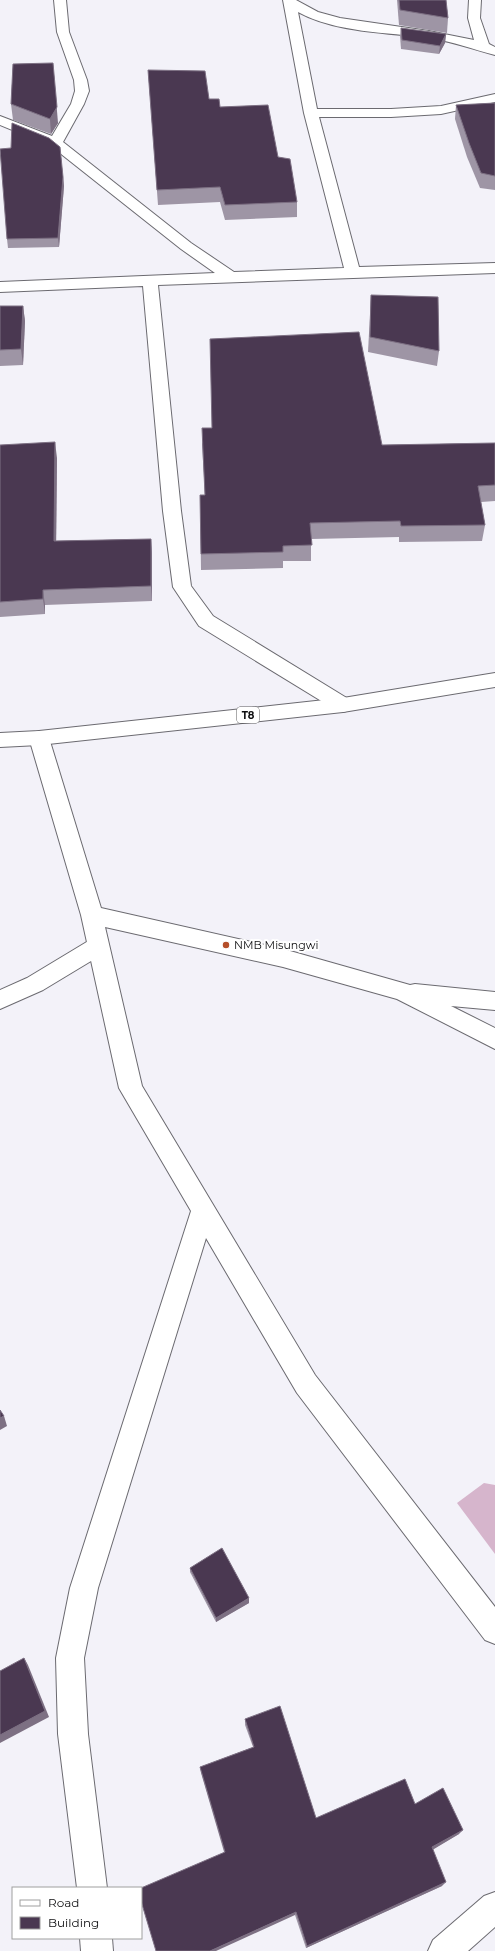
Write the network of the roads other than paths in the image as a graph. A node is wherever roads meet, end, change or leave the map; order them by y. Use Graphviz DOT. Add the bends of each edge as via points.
graph roads {
  1 [pos="60,0"];
  2 [pos="475,0"];
  3 [pos="289,1"];
  4 [pos="489,48"];
  5 [pos="495,98"];
  6 [pos="311,113"];
  7 [pos="0,120"];
  8 [pos="56,142"];
  9 [pos="495,268"];
  10 [pos="353,272"];
  11 [pos="230,277"];
  12 [pos="150,280"];
  13 [pos="0,287"];
  14 [pos="495,680"];
  15 [pos="343,705"];
  16 [pos="39,738"];
  17 [pos="0,740"];
  18 [pos="92,915"];
  19 [pos="98,946"];
  20 [pos="403,992"];
  21 [pos="0,1000"];
  22 [pos="495,1001"];
  23 [pos="495,1039"];
  24 [pos="203,1210"];
  25 [pos="495,1630"];
  26 [pos="92,1887"];
  27 [pos="495,1907"];
  28 [pos="96,1939"];
  29 [pos="97,1951"];
  30 [pos="444,1951"];
  1 -- 8 [label="main road" via="63,35 82,82 82,91"];
  2 -- 4 [label="main road" via="474,18"];
  3 -- 4 [label="main road" via="315,16 340,23 412,33"];
  3 -- 6 [label="main road"];
  5 -- 6 [label="main road" via="441,110"];
  6 -- 10 [label="main road"];
  7 -- 8 [label="main road"];
  8 -- 11 [label="main road" via="186,246"];
  9 -- 10 [label="main road"];
  10 -- 11 [label="main road"];
  11 -- 12 [label="main road"];
  12 -- 13 [label="main road"];
  12 -- 15 [label="main road" via="172,511 182,587 206,621"];
  14 -- 15 [label="main road, T8"];
  15 -- 16 [label="main road, T8"];
  16 -- 17 [label="main road, T8"];
  16 -- 18 [label="main road"];
  18 -- 19 [label="main road"];
  18 -- 20 [label="main road" via="283,958"];
  19 -- 21 [label="main road" via="35,984"];
  19 -- 24 [label="main road" via="131,1088"];
  20 -- 22 [label="main road"];
  20 -- 23 [label="main road"];
  24 -- 25 [label="main road" via="306,1384"];
  24 -- 26 [label="main road" via="84,1588 70,1658 73,1734"];
  27 -- 30 [label="main road"];
  28 -- 29 [label="main road"];
}
